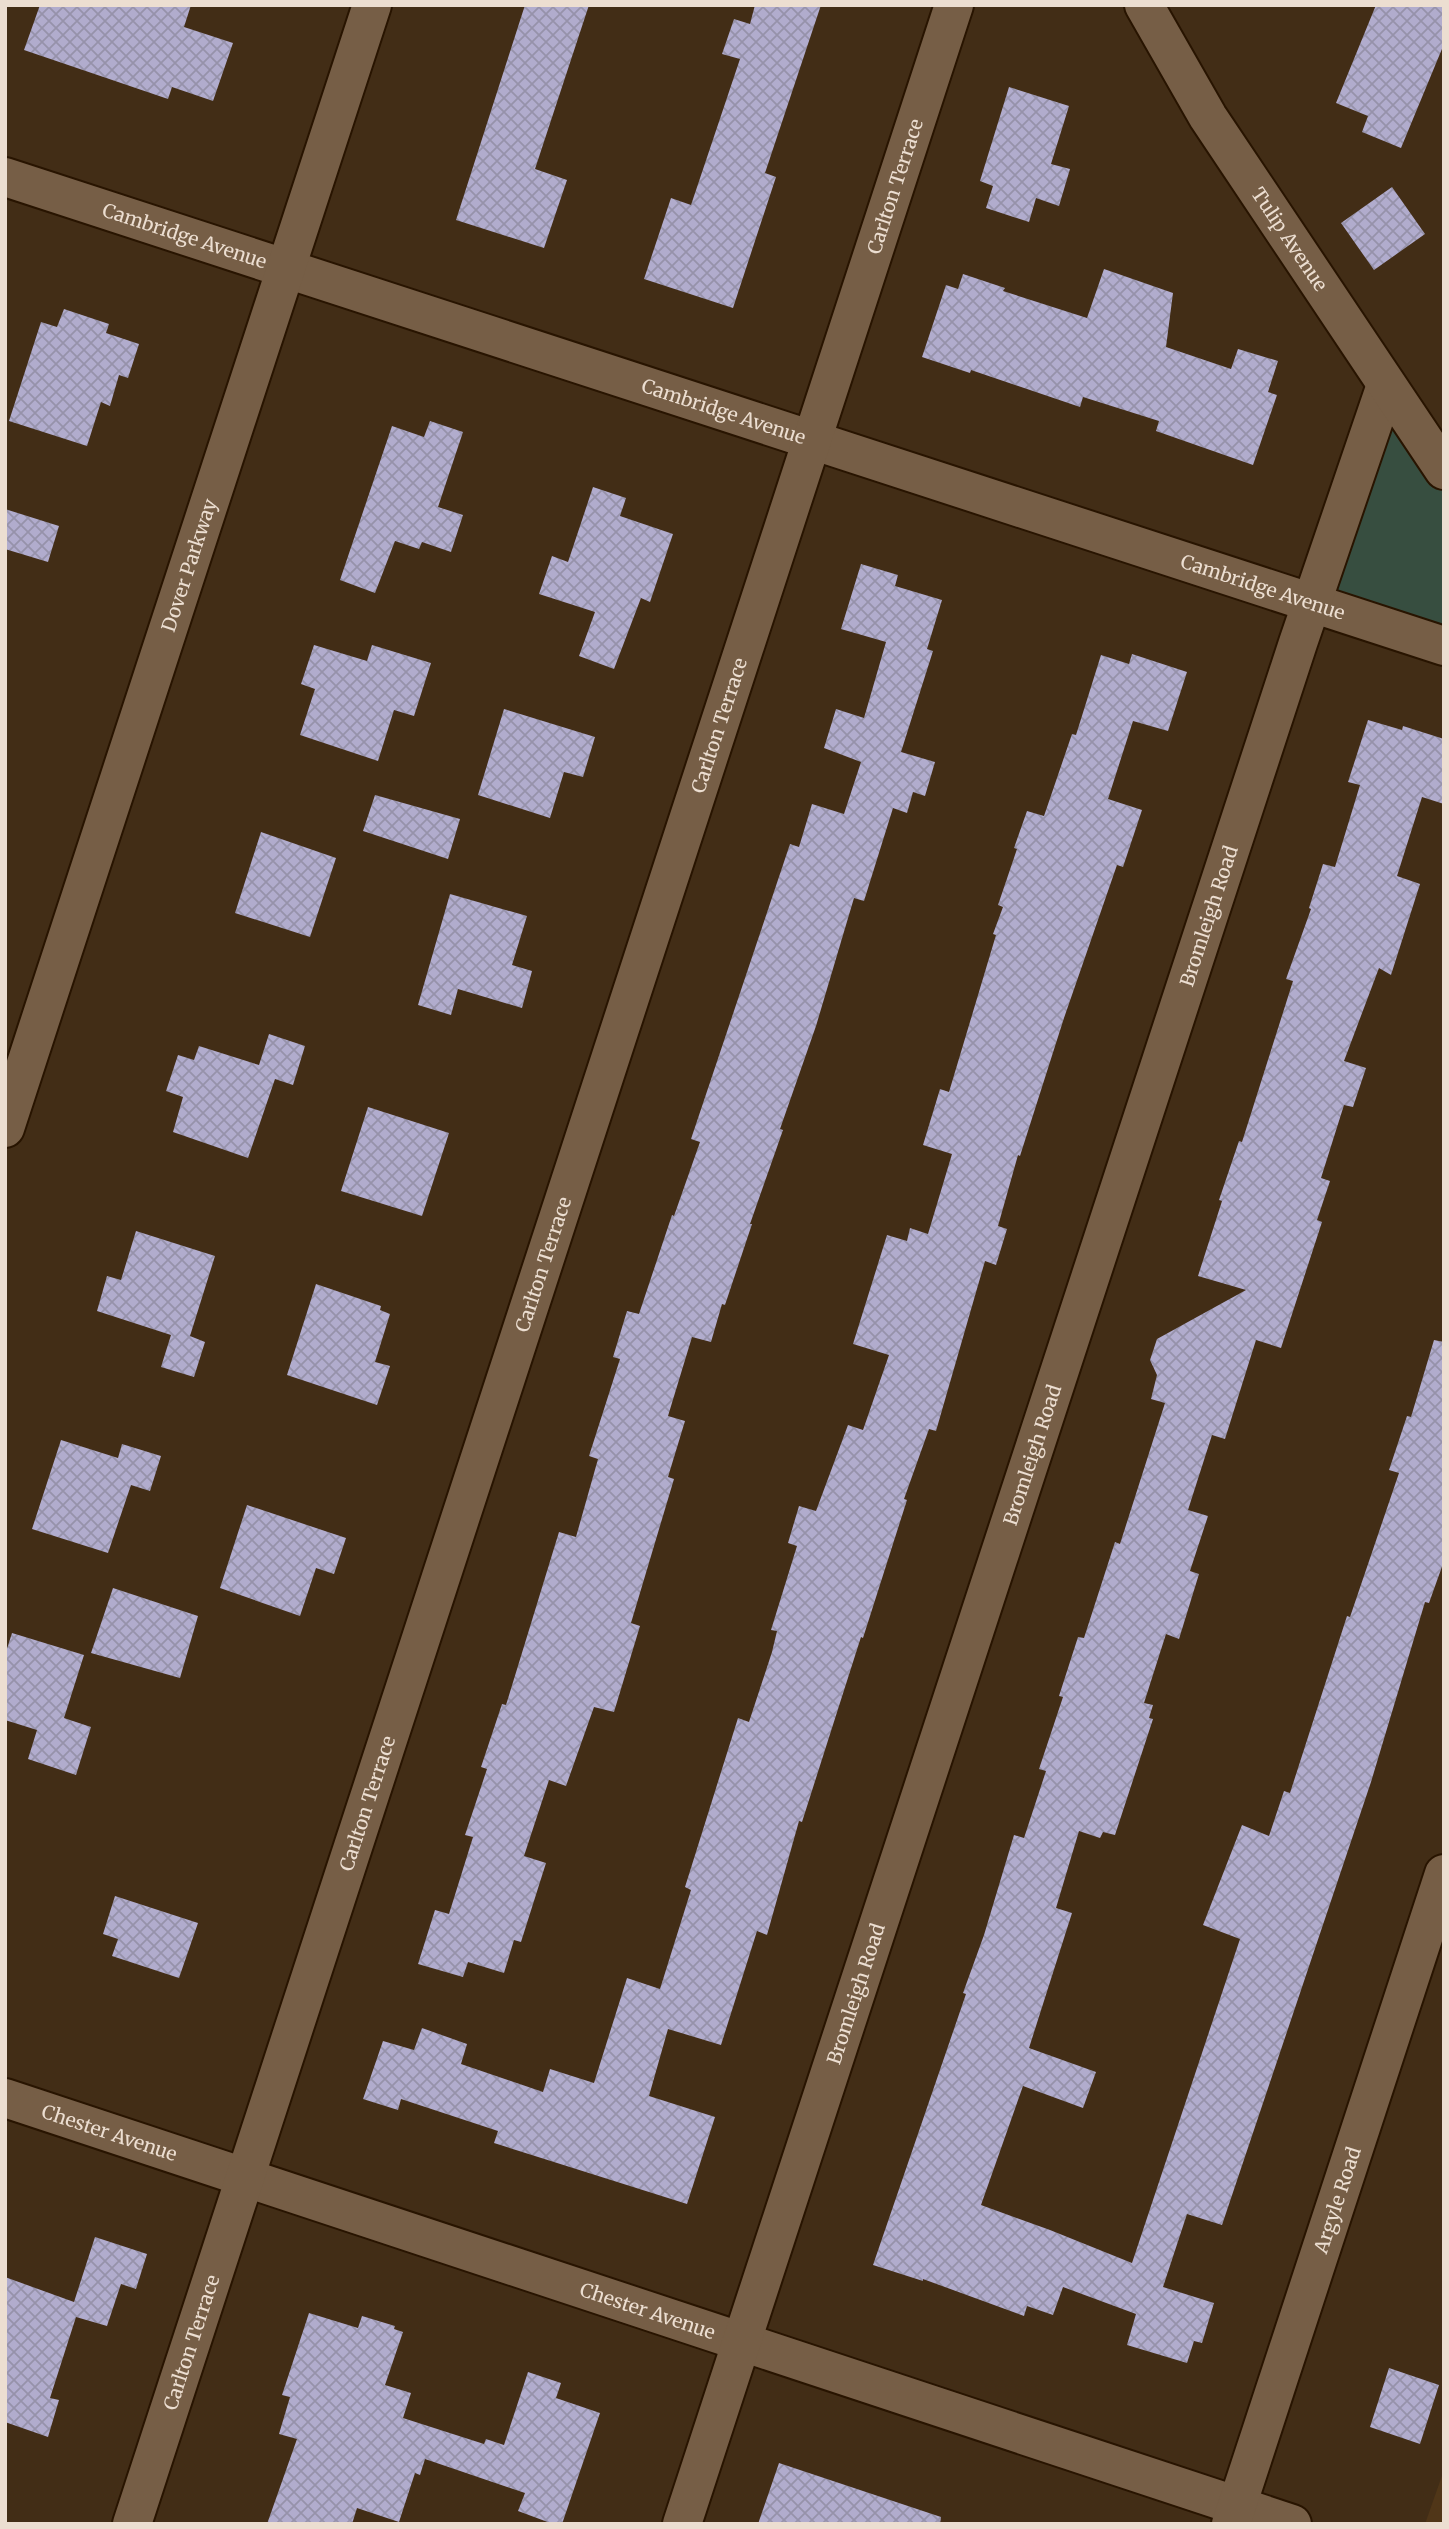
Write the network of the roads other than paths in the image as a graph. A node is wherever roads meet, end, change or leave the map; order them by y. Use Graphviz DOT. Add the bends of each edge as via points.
graph roads {
  1 [pos="372,5"];
  2 [pos="954,5"];
  3 [pos="1144,5"];
  4 [pos="5,177"];
  5 [pos="286,269"];
  6 [pos="1386,385"];
  7 [pos="812,440"];
  8 [pos="1444,470"];
  9 [pos="1311,603"];
  10 [pos="1444,646"];
  11 [pos="5,1128"];
  12 [pos="1444,1874"];
  13 [pos="5,2098"];
  14 [pos="246,2177"];
  15 [pos="741,2342"];
  16 [pos="1234,2514"];
  17 [pos="132,2524"];
  18 [pos="681,2524"];
  19 [pos="1292,2524"];
  1 -- 5 [label="street, Dover Parkway"];
  2 -- 7 [label="street, Carlton Terrace"];
  3 -- 6 [label="street, Tulip Avenue" via="1208,117"];
  4 -- 5 [label="street, Cambridge Avenue"];
  5 -- 7 [label="street, Cambridge Avenue"];
  5 -- 11 [label="street, Dover Parkway"];
  6 -- 8 [label="street, Tulip Avenue"];
  6 -- 9 [label="street, Bromleigh Road"];
  7 -- 9 [label="street, Cambridge Avenue"];
  7 -- 14 [label="street, Carlton Terrace"];
  9 -- 10 [label="street, Cambridge Avenue"];
  9 -- 15 [label="street, Bromleigh Road"];
  12 -- 16 [label="street, Argyle Road"];
  13 -- 14 [label="street, Chester Avenue"];
  14 -- 15 [label="street, Chester Avenue"];
  14 -- 17 [label="street, Carlton Terrace"];
  15 -- 16 [label="street, Chester Avenue"];
  15 -- 18 [label="street, Bromleigh Road"];
  16 -- 19 [label="street, Chester Avenue"];
}
